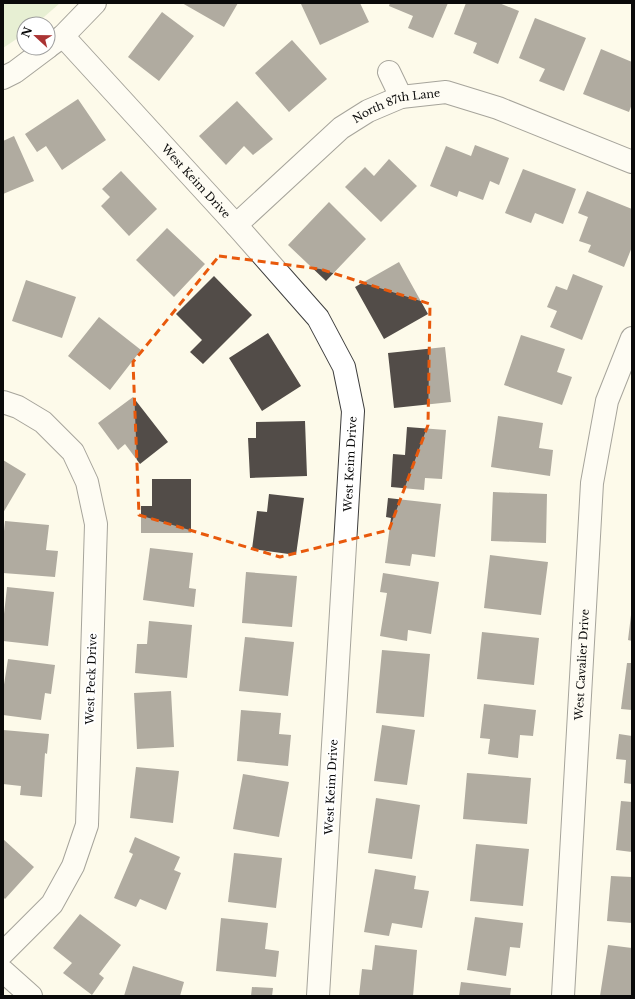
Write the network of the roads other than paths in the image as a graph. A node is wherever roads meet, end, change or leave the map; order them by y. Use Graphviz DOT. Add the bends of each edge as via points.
graph roads {
  1 [pos="95,3"];
  2 [pos="56,40"];
  3 [pos="56,48"];
  4 [pos="36,56"];
  5 [pos="389,72"];
  6 [pos="3,78"];
  7 [pos="401,97"];
  8 [pos="632,162"];
  9 [pos="236,225"];
  10 [pos="632,338"];
  11 [pos="11,405"];
  12 [pos="3,953"];
  13 [pos="3,971"];
  14 [pos="31,996"];
  15 [pos="318,996"];
  16 [pos="563,996"];
  1 -- 2 [label="street"];
  3 -- 9 [label="street, West Keim Drive"];
  4 -- 6 [label="street"];
  5 -- 7 [label="street"];
  7 -- 8 [label="street, North 87th Lane" via="446,92 498,108"];
  7 -- 9 [label="street, North 87th Lane" via="368,111 341,128"];
  9 -- 15 [label="street, West Keim Drive" via="318,318 344,367 352,411"];
  10 -- 16 [label="street, West Cavalier Drive" via="607,401 592,483"];
  11 -- 12 [label="street, West Peck Drive" via="43,422 73,452 87,482 96,524 87,825 73,866 52,904"];
  13 -- 14 [label="street"];
}
